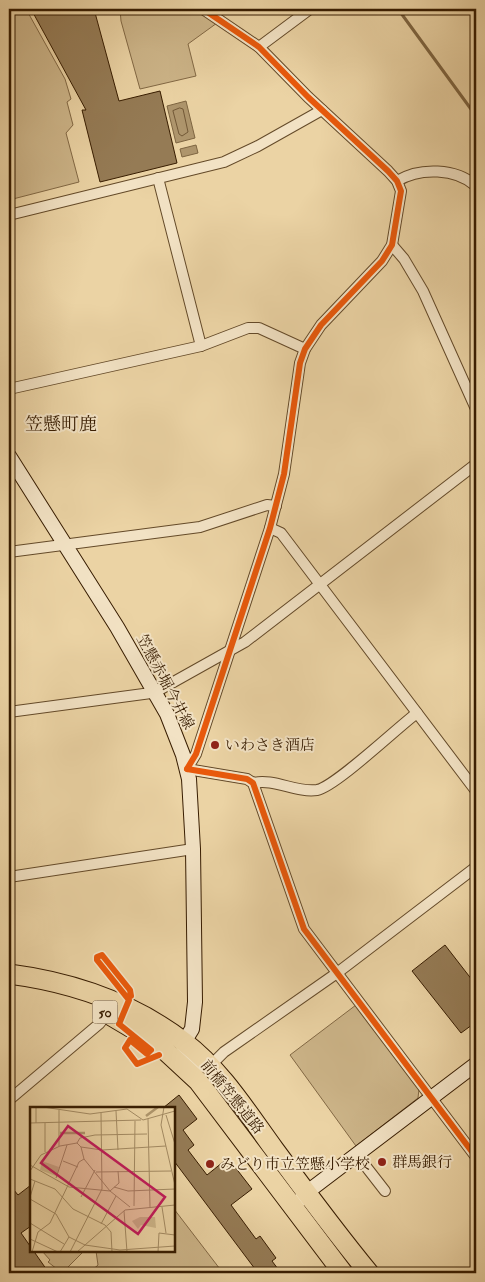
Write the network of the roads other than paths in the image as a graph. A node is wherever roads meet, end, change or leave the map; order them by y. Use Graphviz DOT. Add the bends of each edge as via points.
graph roads {
  1 [pos="203,9"];
  2 [pos="310,9"];
  3 [pos="259,47"];
  4 [pos="322,110"];
  5 [pos="158,178"];
  6 [pos="397,181"];
  7 [pos="476,186"];
  8 [pos="9,215"];
  9 [pos="392,245"];
  10 [pos="201,346"];
  11 [pos="305,349"];
  12 [pos="9,389"];
  13 [pos="476,409"];
  14 [pos="9,456"];
  15 [pos="476,464"];
  16 [pos="276,506"];
  17 [pos="270,528"];
  18 [pos="66,544"];
  19 [pos="9,552"];
  20 [pos="320,585"];
  21 [pos="231,652"];
  22 [pos="154,691"];
  23 [pos="9,712"];
  24 [pos="417,712"];
  25 [pos="187,769"];
  26 [pos="253,783"];
  27 [pos="476,791"];
  28 [pos="193,849"];
  29 [pos="476,868"];
  30 [pos="9,877"];
  31 [pos="337,973"];
  32 [pos="9,974"];
  33 [pos="9,983"];
  34 [pos="108,1012"];
  35 [pos="184,1042"];
  36 [pos="157,1043"];
  37 [pos="476,1064"];
  38 [pos="210,1066"];
  39 [pos="432,1099"];
  40 [pos="9,1100"];
  41 [pos="357,1155"];
  42 [pos="476,1157"];
  43 [pos="269,1175"];
  44 [pos="385,1191"];
  45 [pos="306,1193"];
  46 [pos="340,1269"];
  47 [pos="368,1273"];
  1 -- 3 [label="street"];
  2 -- 3 [label="street"];
  3 -- 4 [label="street"];
  4 -- 5 [label="street" via="224,162"];
  4 -- 6 [label="street"];
  5 -- 8 [label="street"];
  5 -- 10 [label="street"];
  6 -- 7 [label="street" via="417,174 445,172 464,177"];
  6 -- 9 [label="street" via="401,191"];
  9 -- 11 [label="street" via="382,261 321,325"];
  9 -- 13 [label="street" via="423,291"];
  10 -- 11 [label="street" via="256,327"];
  10 -- 12 [label="street"];
  11 -- 16 [label="street" via="297,376"];
  14 -- 18 [label="main road, 笠懸赤堀今井線"];
  15 -- 20 [label="street"];
  16 -- 17 [label="street"];
  16 -- 18 [label="street" via="267,505 200,527"];
  17 -- 20 [label="street" via="280,533"];
  17 -- 21 [label="street"];
  18 -- 19 [label="street"];
  18 -- 22 [label="main road, 笠懸赤堀今井線"];
  20 -- 21 [label="street"];
  20 -- 24 [label="street"];
  21 -- 22 [label="street"];
  21 -- 25 [label="street" via="196,754"];
  22 -- 23 [label="street"];
  22 -- 25 [label="main road, 笠懸赤堀今井線" via="173,728"];
  24 -- 26 [label="street" via="321,789"];
  24 -- 27 [label="street"];
  25 -- 26 [label="street" via="247,779"];
  25 -- 28 [label="main road, 笠懸赤堀今井線"];
  26 -- 31 [label="street" via="304,929"];
  28 -- 30 [label="street"];
  28 -- 35 [label="main road, 笠懸赤堀今井線" via="195,1002 192,1028"];
  29 -- 31 [label="street"];
  31 -- 38 [label="street" via="224,1052"];
  31 -- 39 [label="street"];
  32 -- 35 [label="highway, 50" via="56,981 99,996 140,1015"];
  33 -- 34 [label="highway, 50" via="59,994"];
  34 -- 36 [label="highway, 50"];
  34 -- 40 [label="street"];
  35 -- 36 [label="main road" via="172,1046"];
  35 -- 38 [label="highway, 前橋笠懸道路 / 50"];
  35 -- 43 [label="main road" via="187,1062 216,1094 251,1142"];
  36 -- 43 [label="highway, 前橋笠懸道路 / 50" via="187,1070"];
  37 -- 39 [label="main road"];
  38 -- 45 [label="highway, 前橋笠懸道路 / 50"];
  39 -- 41 [label="main road"];
  39 -- 42 [label="street"];
  41 -- 44 [label="street"];
  41 -- 45 [label="main road"];
  43 -- 46 [label="highway, 前橋笠懸道路 / 50"];
  45 -- 46 [label="main road" via="301,1199 300,1209 335,1255"];
  45 -- 47 [label="highway, 前橋笠懸道路 / 50"];
}
